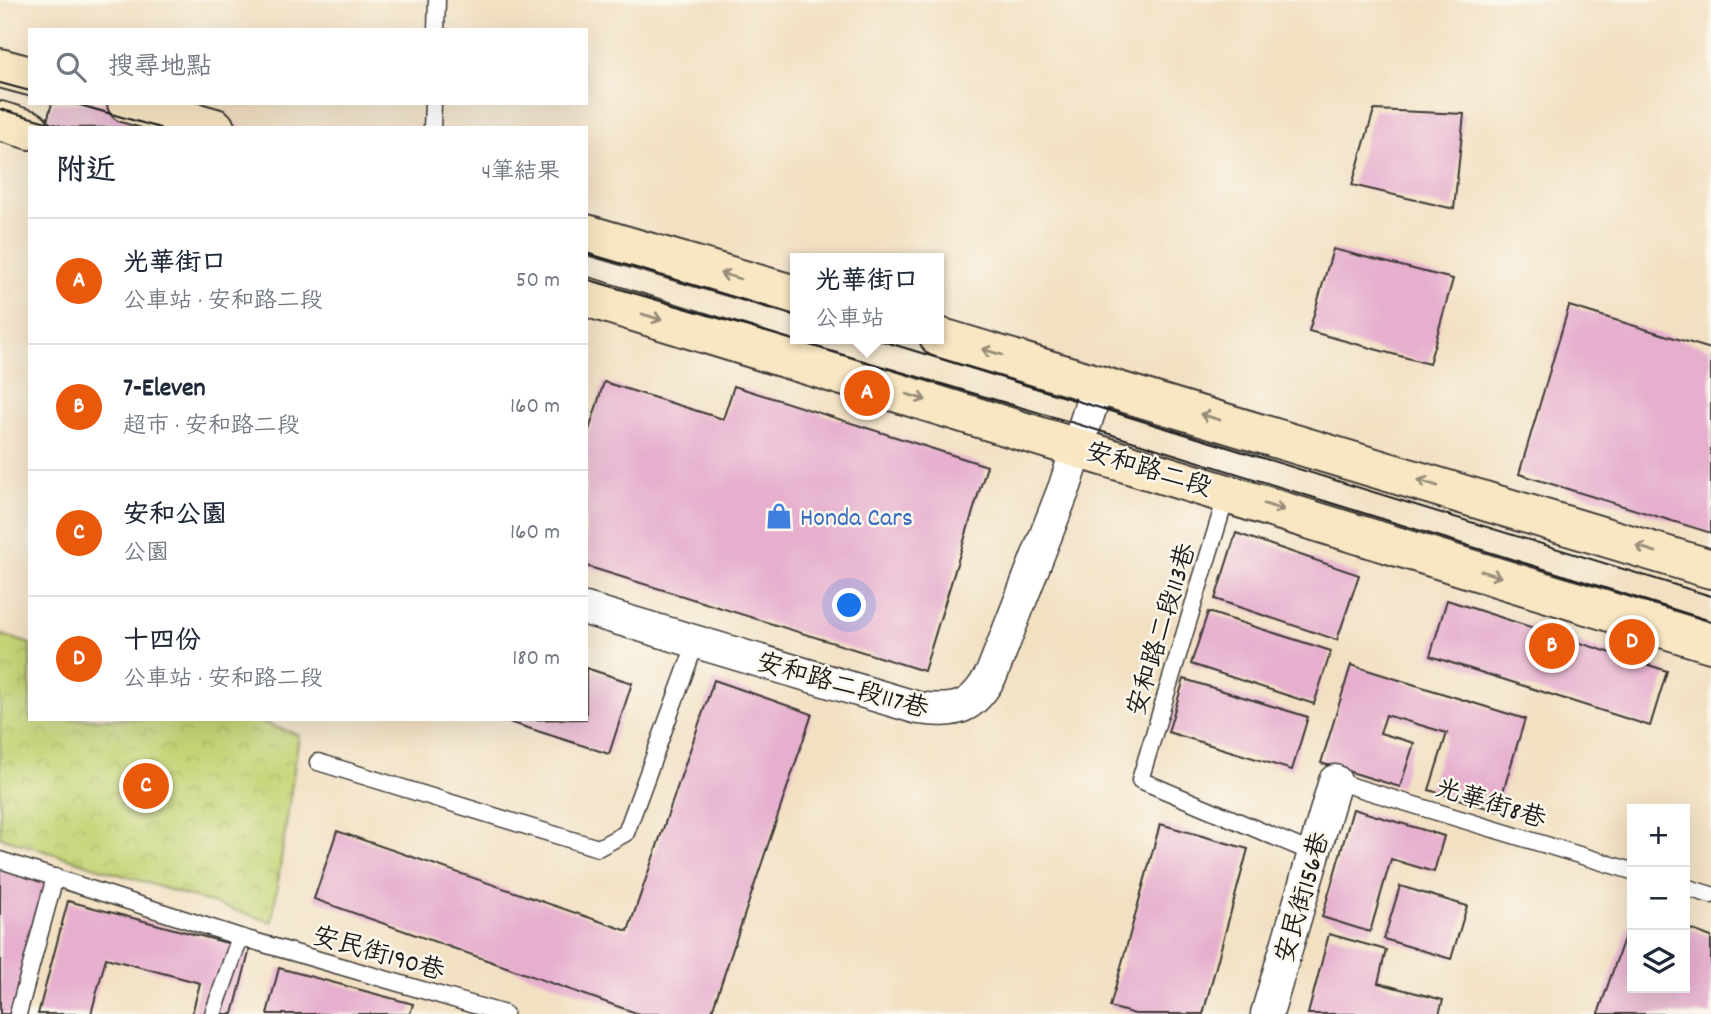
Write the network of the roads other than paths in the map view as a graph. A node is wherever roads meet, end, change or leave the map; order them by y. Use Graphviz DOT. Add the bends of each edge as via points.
graph roads {
  1 [pos="437,0"];
  2 [pos="436,28"];
  3 [pos="0,68"];
  4 [pos="28,75"];
  5 [pos="134,105"];
  6 [pos="433,105"];
  7 [pos="0,121"];
  8 [pos="208,126"];
  9 [pos="432,126"];
  10 [pos="28,129"];
  11 [pos="588,235"];
  12 [pos="790,294"];
  13 [pos="588,298"];
  14 [pos="944,338"];
  15 [pos="1097,384"];
  16 [pos="1079,447"];
  17 [pos="1227,492"];
  18 [pos="1711,569"];
  19 [pos="588,610"];
  20 [pos="696,642"];
  21 [pos="1711,643"];
  22 [pos="318,762"];
  23 [pos="1335,781"];
  24 [pos="1313,853"];
  25 [pos="0,860"];
  26 [pos="1627,869"];
  27 [pos="55,877"];
  28 [pos="1690,889"];
  29 [pos="1711,895"];
  30 [pos="240,937"];
  31 [pos="18,1014"];
  32 [pos="213,1014"];
  33 [pos="505,1014"];
  34 [pos="1267,1014"];
  1 -- 2 [label="lane"];
  3 -- 4 [label="main road"];
  5 -- 8 [label="main road"];
  6 -- 9 [label="lane"];
  7 -- 10 [label="main road"];
  12 -- 11 [label="main road, one-way"];
  13 -- 16 [label="main road, 安和路二段, one-way"];
  15 -- 14 [label="main road, one-way"];
  15 -- 16 [label="street, 安和路二段117巷"];
  18 -- 15 [label="main road, one-way"];
  16 -- 17 [label="main road, 安和路二段"];
  16 -- 20 [label="street, 安和路二段117巷" via="992,673 982,692 964,707 944,711 918,708"];
  17 -- 21 [label="main road, 安和路二段, one-way"];
  17 -- 24 [label="lane, 安和路二段113巷" via="1140,779"];
  19 -- 20 [label="street, 安和路二段117巷"];
  20 -- 22 [label="lane" via="626,833 598,848"];
  23 -- 24 [label="street, 安民街156巷"];
  23 -- 26 [label="lane, 光華街8巷"];
  24 -- 34 [label="street, 安民街156巷"];
  25 -- 27 [label="lane, 安民街190巷"];
  27 -- 30 [label="lane, 安民街190巷"];
  27 -- 31 [label="lane"];
  28 -- 29 [label="lane"];
  30 -- 32 [label="lane"];
  30 -- 33 [label="lane, 安民街190巷"];
}
